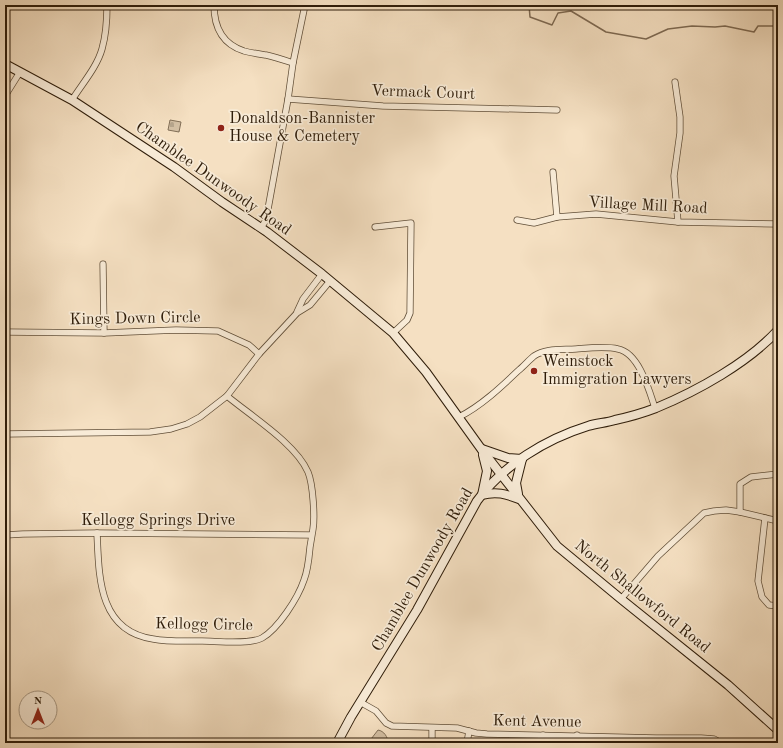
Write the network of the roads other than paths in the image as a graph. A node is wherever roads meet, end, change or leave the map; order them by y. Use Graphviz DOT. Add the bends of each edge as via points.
graph roads {
  1 [pos="107,5"];
  2 [pos="214,5"];
  3 [pos="305,5"];
  4 [pos="293,63"];
  5 [pos="5,64"];
  6 [pos="20,72"];
  7 [pos="675,82"];
  8 [pos="5,96"];
  9 [pos="288,99"];
  10 [pos="72,100"];
  11 [pos="556,110"];
  12 [pos="553,172"];
  13 [pos="557,217"];
  14 [pos="517,220"];
  15 [pos="678,222"];
  16 [pos="778,224"];
  17 [pos="375,227"];
  18 [pos="261,228"];
  19 [pos="103,264"];
  20 [pos="322,274"];
  21 [pos="330,281"];
  22 [pos="297,313"];
  23 [pos="778,330"];
  24 [pos="5,332"];
  25 [pos="104,333"];
  26 [pos="394,333"];
  27 [pos="259,354"];
  28 [pos="227,396"];
  29 [pos="655,408"];
  30 [pos="459,417"];
  31 [pos="5,434"];
  32 [pos="481,448"];
  33 [pos="522,459"];
  34 [pos="501,474"];
  35 [pos="778,474"];
  36 [pos="482,495"];
  37 [pos="520,499"];
  38 [pos="740,512"];
  39 [pos="765,518"];
  40 [pos="778,521"];
  41 [pos="97,533"];
  42 [pos="5,535"];
  43 [pos="311,535"];
  44 [pos="620,599"];
  45 [pos="778,606"];
  46 [pos="360,702"];
  47 [pos="432,728"];
  48 [pos="778,730"];
  49 [pos="469,731"];
  50 [pos="543,735"];
  51 [pos="577,735"];
  52 [pos="778,738"];
  53 [pos="648,740"];
  54 [pos="337,743"];
  55 [pos="432,743"];
  56 [pos="467,743"];
  57 [pos="543,743"];
  58 [pos="577,743"];
  59 [pos="721,743"];
  60 [pos="774,743"];
  1 -- 10 [label="street" via="106,33 102,50"];
  2 -- 4 [label="street" via="217,28 233,46"];
  3 -- 4 [label="street"];
  4 -- 9 [label="street"];
  5 -- 6 [label="street, Chamblee Dunwoody Road"];
  6 -- 8 [label="street"];
  6 -- 10 [label="street, Chamblee Dunwoody Road"];
  7 -- 15 [label="street" via="680,117 674,176"];
  9 -- 11 [label="street, Vermack Court" via="383,106"];
  9 -- 18 [label="street" via="266,220"];
  10 -- 18 [label="street, Chamblee Dunwoody Road"];
  12 -- 13 [label="street"];
  13 -- 14 [label="street, Village Mill Road" via="534,222"];
  13 -- 15 [label="street, Village Mill Road" via="596,214"];
  15 -- 16 [label="street, Village Mill Road"];
  17 -- 26 [label="street" via="411,223 410,313 408,320"];
  18 -- 20 [label="street, Chamblee Dunwoody Road"];
  19 -- 25 [label="street"];
  20 -- 21 [label="street, Chamblee Dunwoody Road"];
  20 -- 22 [label="street" via="303,299"];
  21 -- 22 [label="street" via="310,305"];
  21 -- 26 [label="street, Chamblee Dunwoody Road"];
  22 -- 27 [label="street"];
  23 -- 29 [label="street, Chamblee Dunwoody Road" via="736,365 696,389"];
  24 -- 25 [label="street, Kings Down Circle"];
  25 -- 27 [label="street, Kings Down Circle" via="218,331 249,345"];
  26 -- 30 [label="street, Chamblee Dunwoody Road"];
  27 -- 28 [label="street"];
  28 -- 31 [label="street" via="200,418 171,429 150,432"];
  28 -- 43 [label="street, Kellogg Circle" via="294,450 308,473 312,491"];
  29 -- 30 [label="street" via="638,365 627,352 609,348 557,350 540,352 533,356 520,370"];
  29 -- 33 [label="street, Chamblee Dunwoody Road" via="571,432 552,440"];
  30 -- 32 [label="street"];
  32 -- 33 [label="street" via="508,458"];
  32 -- 34 [label="street"];
  32 -- 36 [label="street" via="487,471"];
  33 -- 34 [label="street, Chamblee Dunwoody Road"];
  33 -- 37 [label="street" via="516,483"];
  34 -- 36 [label="street, Chamblee Dunwoody Road"];
  34 -- 37 [label="street, North Shallowford Road"];
  35 -- 38 [label="street" via="751,477 740,484"];
  36 -- 37 [label="street" via="499,493"];
  36 -- 46 [label="street, Chamblee Dunwoody Road" via="417,610"];
  37 -- 44 [label="street, North Shallowford Road" via="557,546"];
  38 -- 39 [label="street"];
  38 -- 44 [label="street" via="726,510 704,514 658,556"];
  39 -- 40 [label="street"];
  39 -- 45 [label="street" via="758,581 762,597 769,606"];
  41 -- 42 [label="street, Kellogg Springs Drive"];
  41 -- 43 [label="street, Kellogg Springs Drive"];
  41 -- 43 [label="street, Kellogg Circle" via="99,575 107,606 122,626 136,635 153,639 243,642 260,639 282,619 304,580"];
  44 -- 48 [label="street, North Shallowford Road" via="728,685"];
  46 -- 47 [label="street, Kent Avenue" via="376,711 392,726"];
  46 -- 54 [label="street, Chamblee Dunwoody Road"];
  47 -- 49 [label="street, Kent Avenue" via="457,728"];
  47 -- 55 [label="street"];
  49 -- 50 [label="street, Kent Avenue" via="487,734"];
  49 -- 56 [label="street"];
  50 -- 51 [label="street, Kent Avenue"];
  50 -- 57 [label="street"];
  51 -- 53 [label="street, Kent Avenue"];
  51 -- 58 [label="street"];
  52 -- 60 [label="street"];
  53 -- 59 [label="street, Kent Avenue" via="702,738 714,739"];
}
